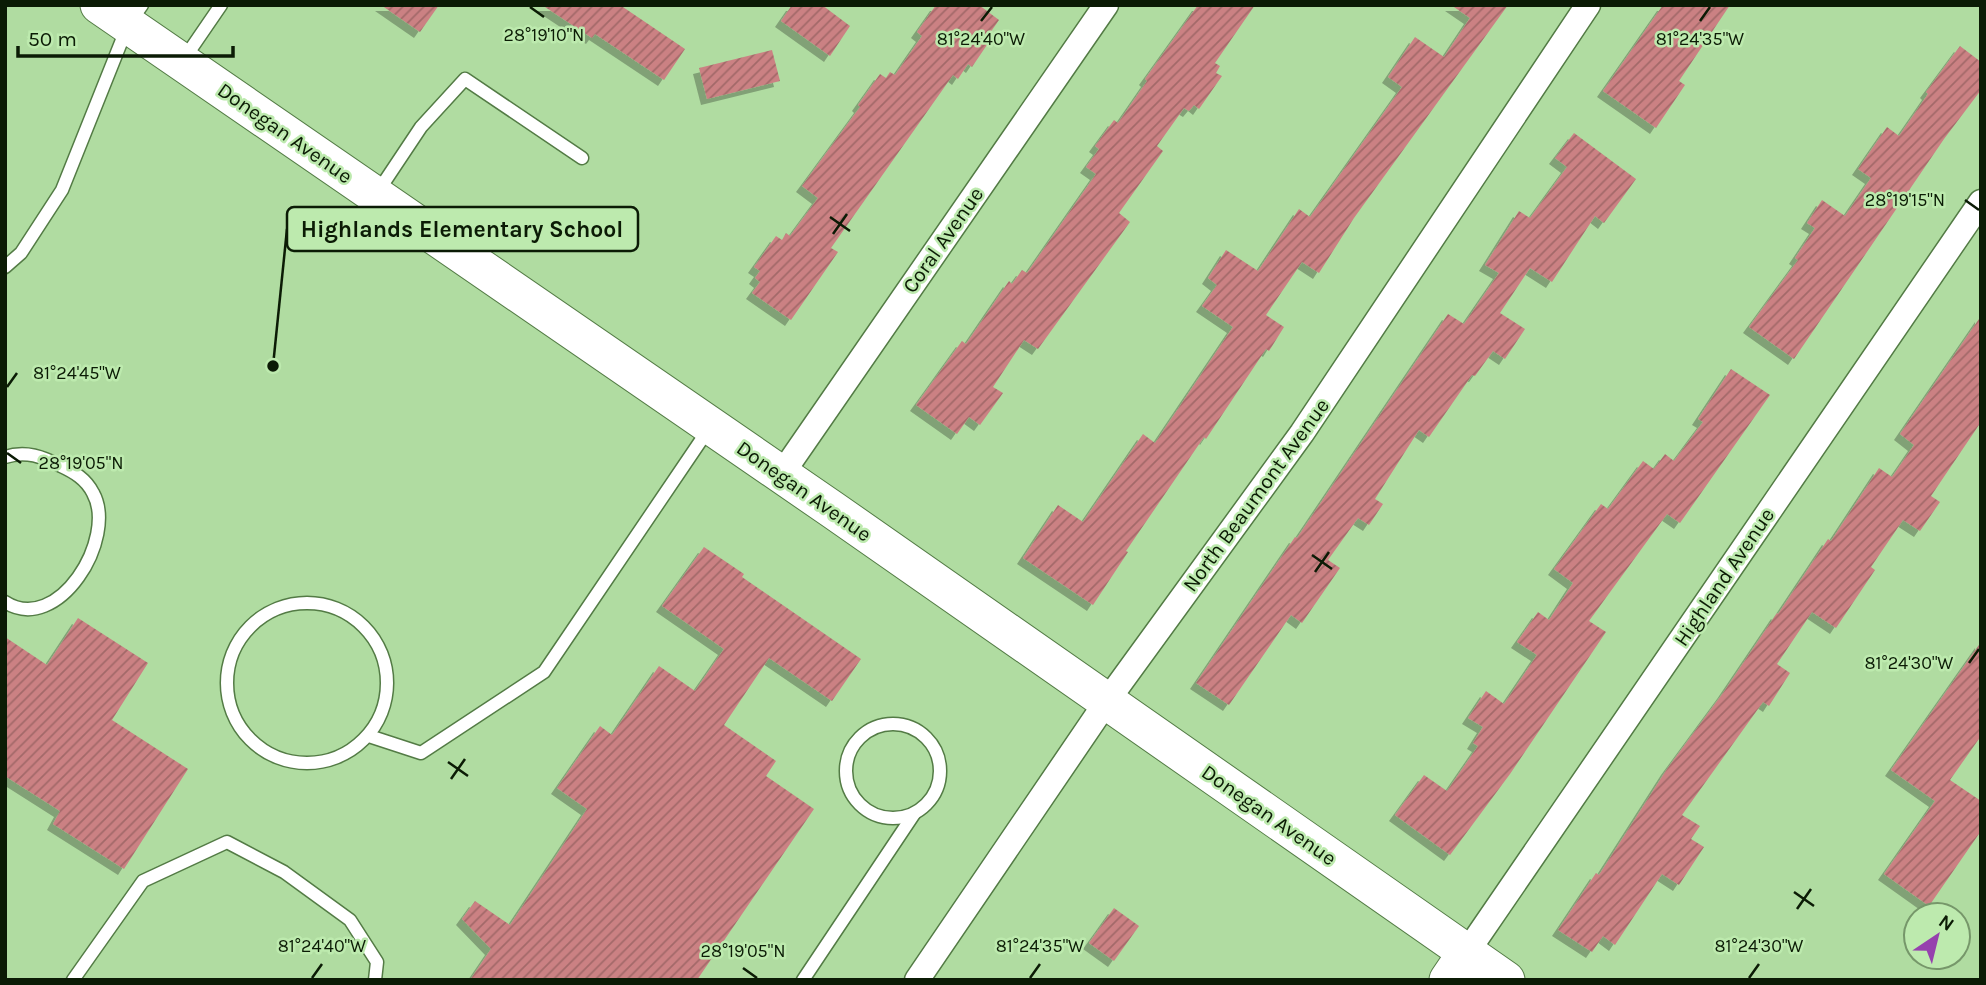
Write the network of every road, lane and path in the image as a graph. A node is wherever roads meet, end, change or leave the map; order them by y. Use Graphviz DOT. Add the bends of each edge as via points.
graph roads {
  1 [pos="221,5"];
  2 [pos="1106,5"];
  3 [pos="1588,5"];
  4 [pos="123,12"];
  5 [pos="182,62"];
  6 [pos="582,158"];
  7 [pos="375,195"];
  8 [pos="1981,202"];
  9 [pos="5,267"];
  10 [pos="710,427"];
  11 [pos="5,457"];
  12 [pos="781,475"];
  13 [pos="5,602"];
  14 [pos="1107,701"];
  15 [pos="369,736"];
  16 [pos="914,814"];
  17 [pos="1457,966"];
  18 [pos="73,980"];
  19 [pos="375,980"];
  20 [pos="803,980"];
  21 [pos="917,980"];
  22 [pos="1506,980"];
  1 -- 5 [label="lane"];
  2 -- 12 [label="street, Coral Avenue"];
  3 -- 14 [label="street, North Beaumont Avenue" via="1303,433"];
  4 -- 5 [label="street, Donegan Avenue"];
  4 -- 9 [label="lane" via="62,190 21,253"];
  5 -- 7 [label="street, Donegan Avenue"];
  6 -- 7 [label="lane" via="465,79 421,127"];
  7 -- 10 [label="street, Donegan Avenue"];
  8 -- 17 [label="street, Highland Avenue"];
  10 -- 12 [label="street, Donegan Avenue"];
  10 -- 15 [label="lane" via="544,672 421,753"];
  11 -- 13 [label="lane" via="39,454 79,475 94,494 100,526 90,558 60,598 38,609 15,608"];
  12 -- 14 [label="street, Donegan Avenue"];
  14 -- 17 [label="street, Donegan Avenue"];
  14 -- 21 [label="street, North Beaumont Avenue"];
  15 -- 15 [label="lane" via="382,715 388,690 385,665 359,622 325,606 288,606 264,615 244,634 231,658 227,685 232,712 247,736 268,753 294,762 321,762 348,753"];
  16 -- 16 [label="lane" via="935,793 940,779 936,750 915,729 901,724 871,729 849,752 848,785 868,810 883,817"];
  16 -- 20 [label="lane"];
  17 -- 22 [label="street, Donegan Avenue"];
  18 -- 19 [label="lane" via="144,881 227,842 284,872 350,920 377,962"];
}
